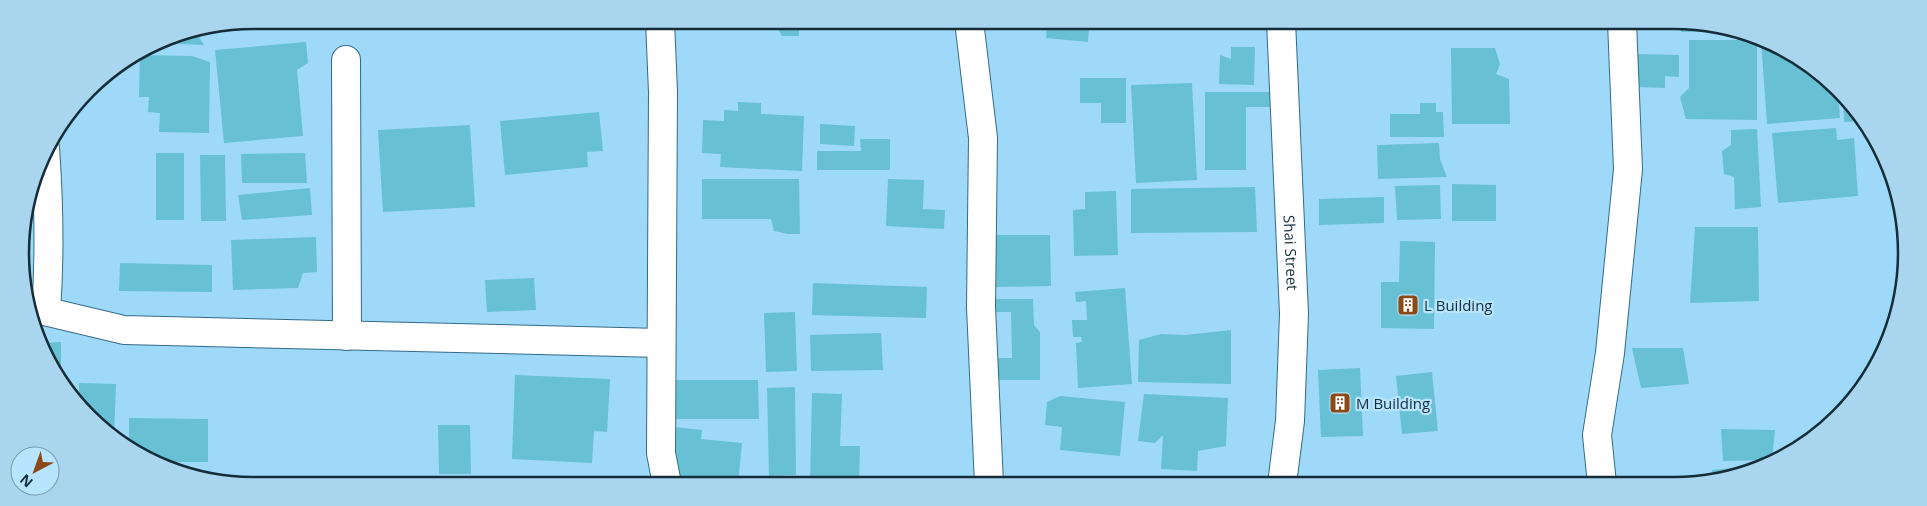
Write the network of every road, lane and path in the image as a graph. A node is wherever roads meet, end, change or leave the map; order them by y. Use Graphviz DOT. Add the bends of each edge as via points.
graph roads {
  1 [pos="660,29"];
  2 [pos="970,29"];
  3 [pos="1281,29"];
  4 [pos="1622,29"];
  5 [pos="346,60"];
  6 [pos="47,165"];
  7 [pos="37,309"];
  8 [pos="347,336"];
  9 [pos="661,343"];
  10 [pos="666,477"];
  11 [pos="989,477"];
  12 [pos="1283,477"];
  13 [pos="1601,477"];
  1 -- 9 [label="street" via="663,92"];
  2 -- 11 [label="street" via="983,138 981,307"];
  3 -- 12 [label="street, Shai Street" via="1294,314 1290,420"];
  4 -- 13 [label="street" via="1628,169 1610,353 1597,436"];
  5 -- 8 [label="street"];
  6 -- 7 [label="street" via="49,252"];
  7 -- 8 [label="street" via="124,330"];
  8 -- 9 [label="street"];
  9 -- 10 [label="street" via="661,453"];
}
